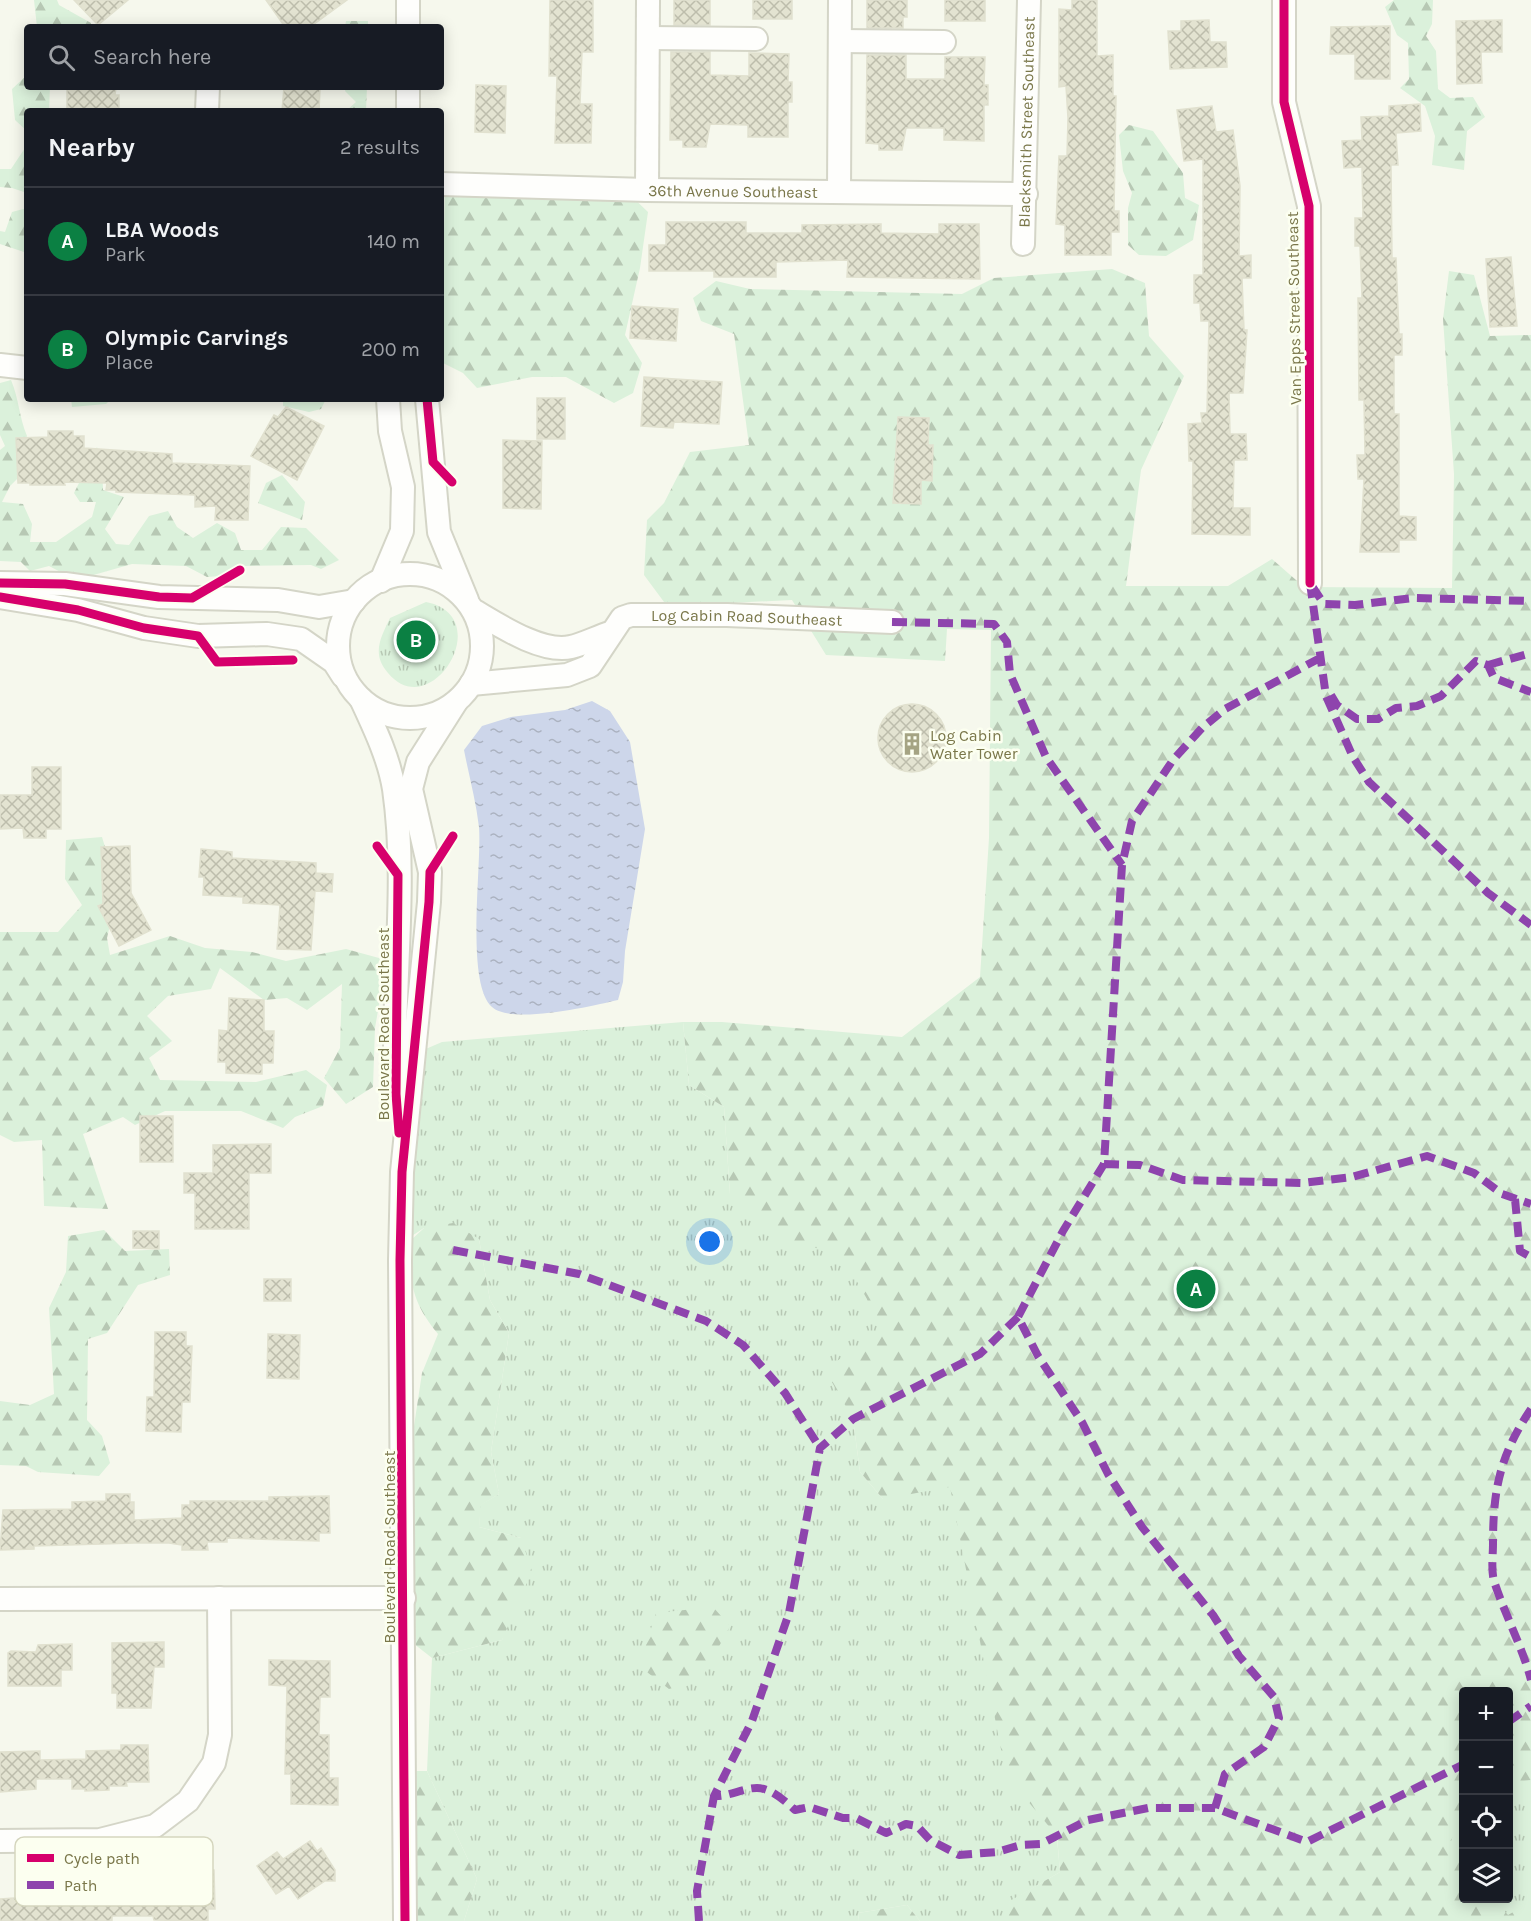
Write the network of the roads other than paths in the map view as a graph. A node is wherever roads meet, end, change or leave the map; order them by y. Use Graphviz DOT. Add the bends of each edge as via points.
graph roads {
  1 [pos="408,0"];
  2 [pos="648,0"];
  3 [pos="840,0"];
  4 [pos="1029,0"];
  5 [pos="1284,0"];
  6 [pos="408,24"];
  7 [pos="648,38"];
  8 [pos="756,39"];
  9 [pos="840,41"];
  10 [pos="944,42"];
  11 [pos="208,90"];
  12 [pos="408,90"];
  13 [pos="207,108"];
  14 [pos="408,108"];
  15 [pos="444,184"];
  16 [pos="647,190"];
  17 [pos="839,192"];
  18 [pos="1026,194"];
  19 [pos="1023,244"];
  20 [pos="0,365"];
  21 [pos="24,368"];
  22 [pos="388,402"];
  23 [pos="427,402"];
  24 [pos="381,581"];
  25 [pos="1310,583"];
  26 [pos="0,584"];
  27 [pos="0,597"];
  28 [pos="354,601"];
  29 [pos="471,607"];
  30 [pos="892,622"];
  31 [pos="610,633"];
  32 [pos="471,684"];
  33 [pos="357,694"];
  34 [pos="456,702"];
  35 [pos="402,1172"];
  36 [pos="219,1598"];
  37 [pos="404,1598"];
  38 [pos="0,1599"];
  39 [pos="112,1837"];
  40 [pos="0,1841"];
  41 [pos="15,1841"];
  42 [pos="405,1921"];
  1 -- 6 [label="street"];
  2 -- 7 [label="street"];
  3 -- 9 [label="street"];
  4 -- 18 [label="street, Blacksmith Street Southeast"];
  5 -- 25 [label="street, Van Epps Street Southeast" via="1284,102 1309,206"];
  7 -- 8 [label="street"];
  7 -- 16 [label="street"];
  9 -- 10 [label="street"];
  9 -- 17 [label="street"];
  11 -- 13 [label="street"];
  12 -- 14 [label="street"];
  15 -- 16 [label="street, 36th Avenue Southeast"];
  16 -- 17 [label="street, 36th Avenue Southeast"];
  17 -- 18 [label="street, 36th Avenue Southeast"];
  18 -- 19 [label="street, Blacksmith Street Southeast"];
  20 -- 21 [label="street"];
  22 -- 24 [label="street" via="390,431 403,487 402,531"];
  23 -- 29 [label="street" via="439,532"];
  24 -- 28 [label="street"];
  24 -- 29 [label="street" via="412,574 434,578 453,588"];
  26 -- 28 [label="street" via="65,584 159,597 278,600 319,607"];
  27 -- 33 [label="street" via="198,636 267,634 301,639 334,662"];
  28 -- 33 [label="street" via="342,621 338,645 342,668"];
  29 -- 31 [label="street, Log Cabin Road Southeast" via="543,645 568,648"];
  29 -- 32 [label="street" via="482,635 482,652"];
  30 -- 31 [label="street, Log Cabin Road Southeast" via="666,613 622,618"];
  31 -- 32 [label="street, Log Cabin Road Southeast" via="590,666 567,675"];
  32 -- 34 [label="street"];
  33 -- 34 [label="street" via="378,710 398,717 438,712"];
  33 -- 35 [label="street, Boulevard Road Southeast" via="378,737 393,788 398,875 396,1094"];
  34 -- 35 [label="street, Boulevard Road Southeast" via="418,762 411,789 430,872"];
  35 -- 37 [label="street, Boulevard Road Southeast"];
  36 -- 37 [label="street"];
  36 -- 38 [label="street"];
  36 -- 39 [label="street" via="220,1735 214,1763 188,1801 155,1826"];
  37 -- 42 [label="street, Boulevard Road Southeast"];
  40 -- 41 [label="street"];
}
